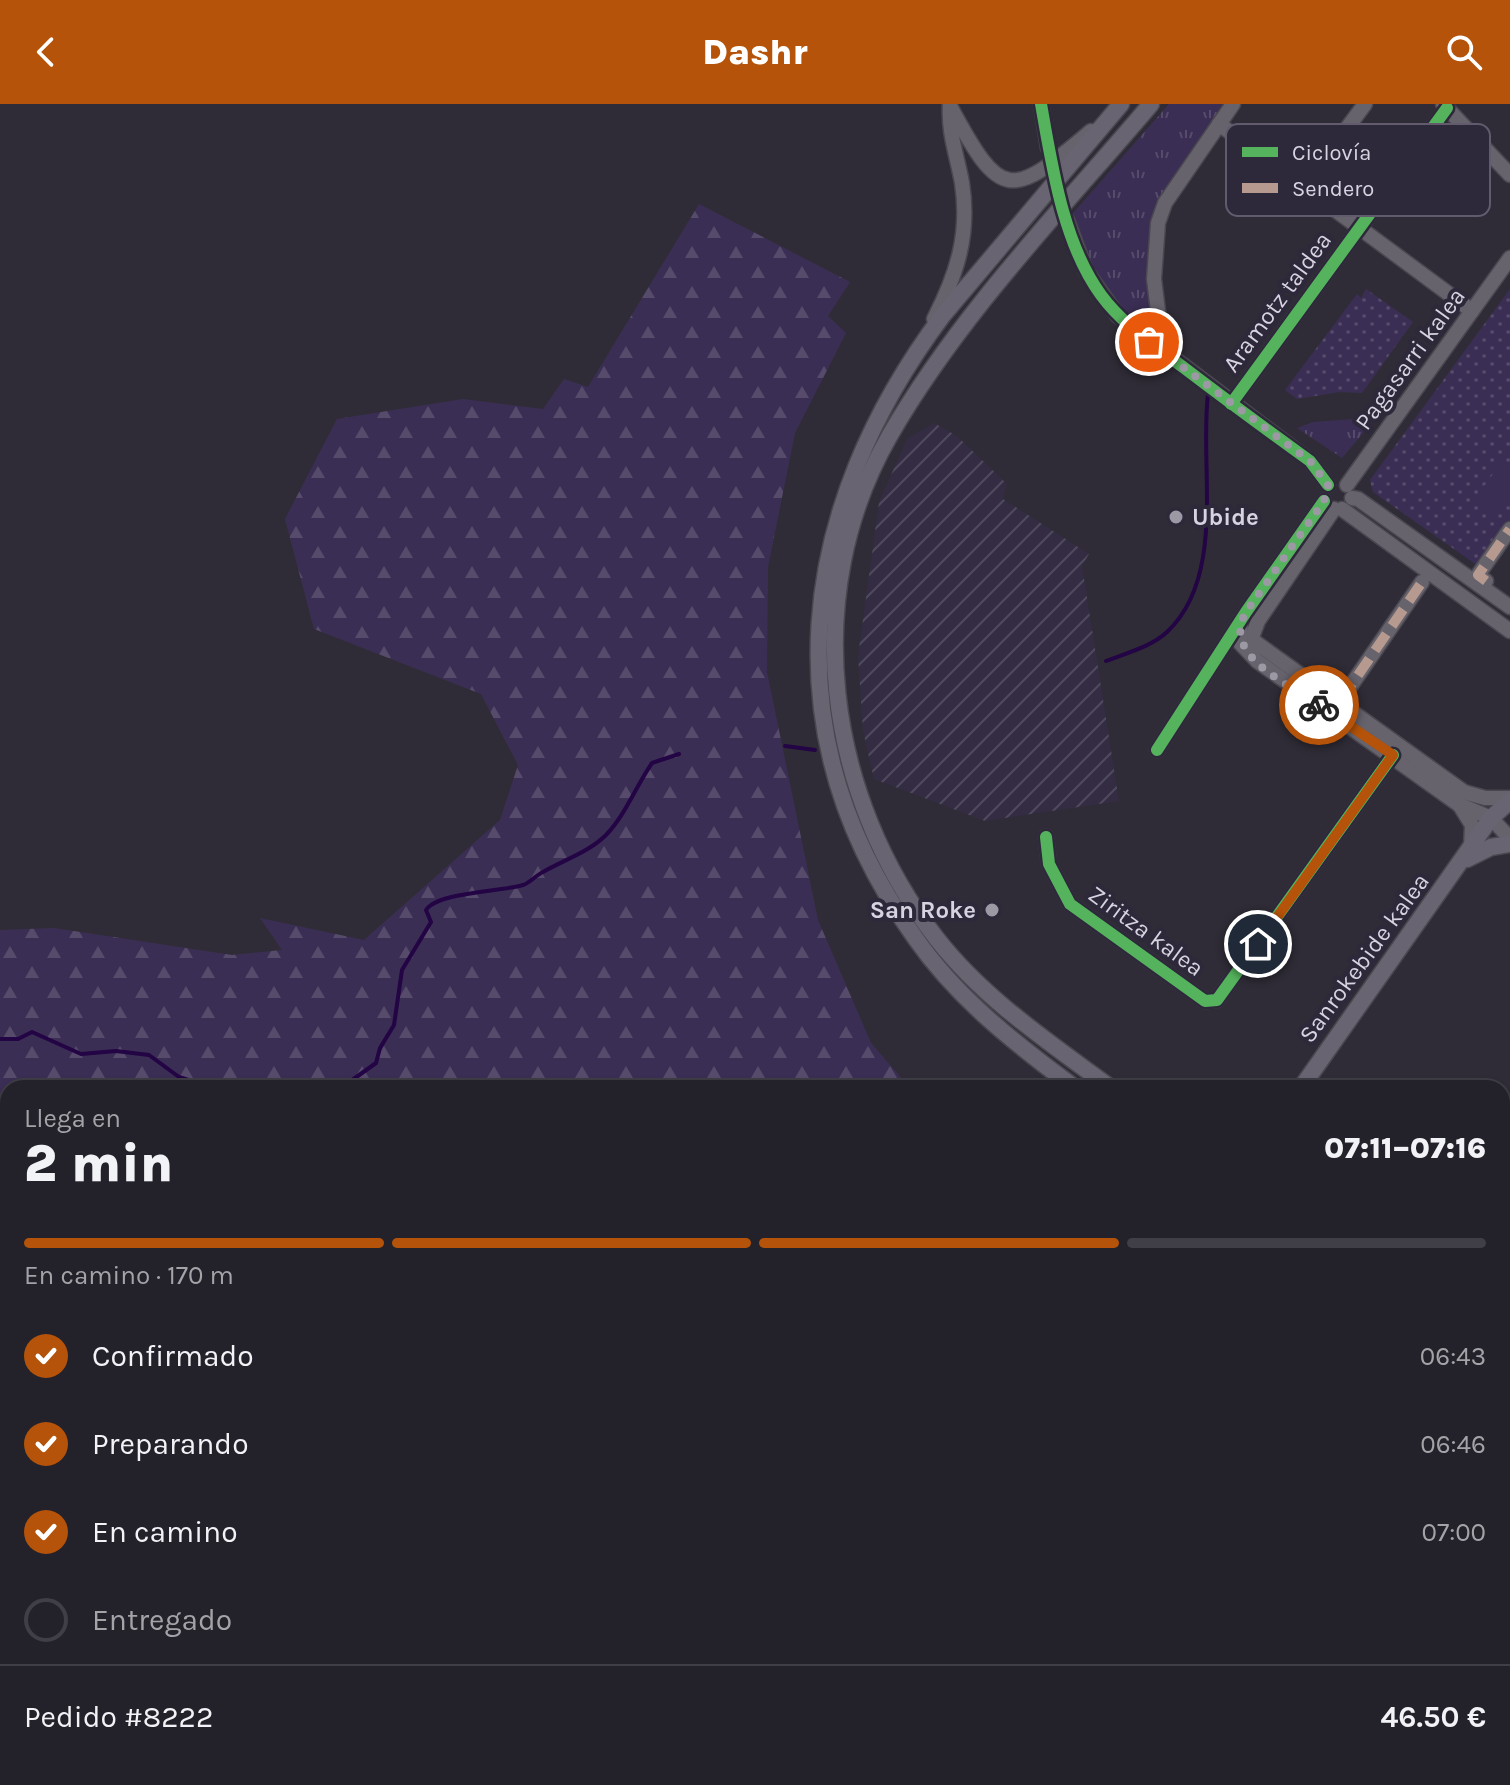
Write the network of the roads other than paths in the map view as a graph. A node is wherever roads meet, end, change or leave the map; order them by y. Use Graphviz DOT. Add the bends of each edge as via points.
graph roads {
  1 [pos="1041,104"];
  2 [pos="1151,104"];
  3 [pos="1233,104"];
  4 [pos="1365,104"];
  5 [pos="950,105"];
  6 [pos="1445,106"];
  7 [pos="1119,107"];
  8 [pos="1219,124"];
  9 [pos="1350,124"];
  10 [pos="1432,124"];
  11 [pos="1462,124"];
  12 [pos="1226,129"];
  13 [pos="1048,148"];
  14 [pos="1490,154"];
  15 [pos="1510,175"];
  16 [pos="1345,216"];
  17 [pos="1368,216"];
  18 [pos="1067,220"];
  19 [pos="1360,227"];
  20 [pos="1510,258"];
  21 [pos="1472,311"];
  22 [pos="1149,342"];
  23 [pos="922,344"];
  24 [pos="1231,404"];
  25 [pos="1340,501"];
  26 [pos="1510,529"];
  27 [pos="1486,581"];
  28 [pos="1422,582"];
  29 [pos="1510,607"];
  30 [pos="1241,620"];
  31 [pos="1510,631"];
  32 [pos="1341,700"];
  33 [pos="1157,750"];
  34 [pos="1393,755"];
  35 [pos="1458,804"];
  36 [pos="1504,806"];
  37 [pos="1046,837"];
  38 [pos="1508,838"];
  39 [pos="1471,847"];
  40 [pos="1463,863"];
  41 [pos="1064,1080"];
  42 [pos="1101,1080"];
  43 [pos="1304,1080"];
  1 -- 13 [label="street"];
  2 -- 42 [label="main road" via="1024,253 939,361 890,435 852,521 833,658 839,720 851,767 896,879 938,940 987,992"];
  3 -- 8 [label="street"];
  4 -- 9 [label="street"];
  5 -- 7 [label="street" via="980,161 991,173 1010,180 1045,170"];
  5 -- 23 [label="street" via="950,137 964,202 964,249"];
  6 -- 10 [label="street"];
  6 -- 11 [label="street"];
  7 -- 23 [label="main road"];
  8 -- 12 [label="street, Aramotz taldea"];
  8 -- 22 [label="street" via="1165,203 1158,223 1154,279 1159,319"];
  14 -- 15 [label="street"];
  16 -- 19 [label="street, Aramotz taldea"];
  17 -- 19 [label="street"];
  18 -- 22 [label="street" via="1100,294"];
  19 -- 21 [label="street"];
  19 -- 24 [label="street, Aramotz taldea"];
  20 -- 21 [label="street, Pagasarri kalea"];
  21 -- 25 [label="street, Pagasarri kalea"];
  22 -- 24 [label="street"];
  23 -- 41 [label="main road" via="873,428 837,517 823,586 818,660 823,724 860,845 917,942 962,993"];
  24 -- 25 [label="street" via="1310,461 1328,485 1335,481"];
  25 -- 29 [label="street" via="1358,499"];
  25 -- 30 [label="street"];
  25 -- 31 [label="street"];
  25 -- 36 [label="street" via="1253,630 1255,642 1446,780"];
  26 -- 27 [label="street" via="1478,575"];
  28 -- 32 [label="street"];
  30 -- 33 [label="street"];
  30 -- 34 [label="street" via="1245,651"];
  34 -- 35 [label="street"];
  34 -- 37 [label="street, Ziritza kalea" via="1217,1000 1205,1001 1070,904 1049,864"];
  35 -- 36 [label="street"];
  35 -- 39 [label="street" via="1472,825"];
  36 -- 38 [label="main road" via="1501,819"];
  36 -- 39 [label="main road, Sanrokebide kalea"];
  38 -- 40 [label="main road"];
  39 -- 40 [label="main road, Sanrokebide kalea"];
  40 -- 43 [label="main road, Sanrokebide kalea"];
}
